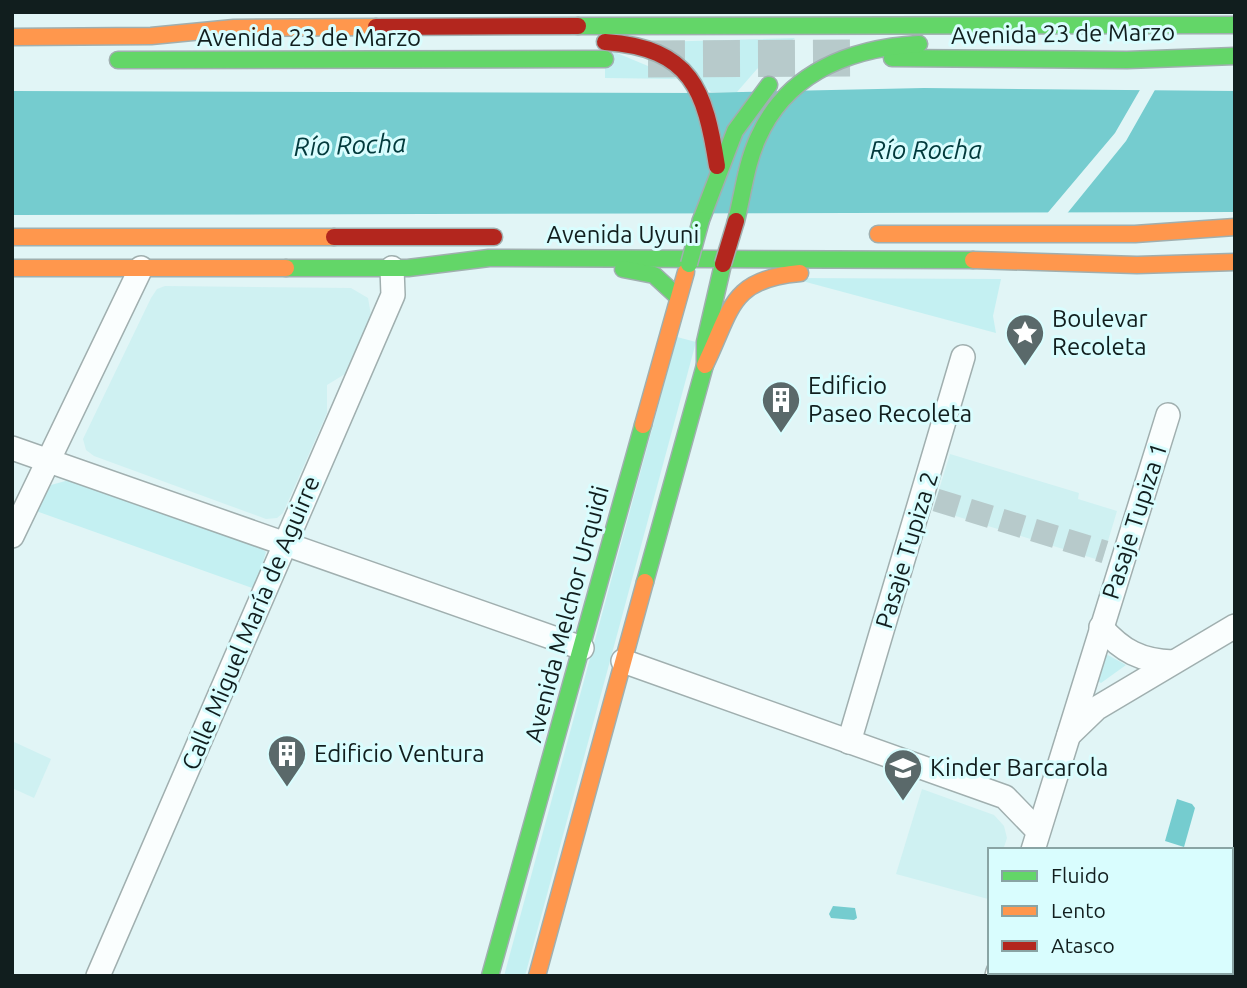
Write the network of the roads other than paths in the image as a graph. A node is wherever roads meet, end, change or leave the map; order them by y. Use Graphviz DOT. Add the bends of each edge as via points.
graph roads {
  1 [pos="852,26"];
  2 [pos="1235,26"];
  3 [pos="12,37"];
  4 [pos="820,44"];
  5 [pos="1186,56"];
  6 [pos="1235,56"];
  7 [pos="892,58"];
  8 [pos="605,59"];
  9 [pos="103,60"];
  10 [pos="158,60"];
  11 [pos="778,76"];
  12 [pos="717,166"];
  13 [pos="1235,227"];
  14 [pos="856,234"];
  15 [pos="1135,234"];
  16 [pos="680,235"];
  17 [pos="747,235"];
  18 [pos="12,237"];
  19 [pos="517,237"];
  20 [pos="1235,242"];
  21 [pos="963,261"];
  22 [pos="1235,262"];
  23 [pos="1137,265"];
  24 [pos="12,268"];
  25 [pos="141,268"];
  26 [pos="400,268"];
  27 [pos="1235,275"];
  28 [pos="678,297"];
  29 [pos="963,357"];
  30 [pos="705,365"];
  31 [pos="1168,415"];
  32 [pos="12,448"];
  33 [pos="48,461"];
  34 [pos="12,536"];
  35 [pos="285,544"];
  36 [pos="1235,626"];
  37 [pos="1101,627"];
  38 [pos="582,648"];
  39 [pos="624,661"];
  40 [pos="1173,662"];
  41 [pos="1067,737"];
  42 [pos="849,742"];
  43 [pos="1035,840"];
  44 [pos="98,976"];
  45 [pos="490,976"];
  46 [pos="537,976"];
  1 -- 2 [label="main road, Avenida 23 de Marzo"];
  1 -- 3 [label="main road, Avenida 23 de Marzo" via="234,28 151,36"];
  1 -- 4 [label="main road"];
  5 -- 6 [label="main road, Avenida 23 de Marzo"];
  5 -- 7 [label="main road, Avenida 23 de Marzo" via="1127,60"];
  5 -- 30 [label="main road, bridge" via="1126,47 896,44 841,56 788,91 757,141 723,264 705,342"];
  8 -- 10 [label="main road, Avenida 23 de Marzo"];
  9 -- 10 [label="main road, Avenida 23 de Marzo"];
  10 -- 12 [label="main road" via="223,45 630,42 661,54 680,68 699,93 707,109"];
  11 -- 12 [label="main road" via="745,114"];
  12 -- 28 [label="main road, Avenida Melchor Urquidi, bridge"];
  13 -- 15 [label="main road"];
  14 -- 15 [label="main road"];
  15 -- 20 [label="main road"];
  16 -- 17 [label="main road, Avenida Uyuni"];
  18 -- 19 [label="main road, Avenida Uyuni"];
  21 -- 23 [label="main road, Avenida Uyuni"];
  21 -- 26 [label="main road, Avenida Uyuni" via="489,258"];
  21 -- 30 [label="main road" via="933,273 772,275 747,287 730,305"];
  22 -- 23 [label="main road, Avenida Uyuni"];
  23 -- 27 [label="main road"];
  24 -- 25 [label="main road, Avenida Uyuni"];
  25 -- 26 [label="main road, Avenida Uyuni"];
  25 -- 33 [label="street"];
  26 -- 28 [label="main road" via="642,269 660,276"];
  26 -- 35 [label="street, Calle Miguel María de Aguirre" via="393,295"];
  28 -- 38 [label="main road, Avenida Melchor Urquidi"];
  29 -- 42 [label="street, Pasaje Tupiza 2" via="930,499"];
  30 -- 39 [label="main road"];
  31 -- 37 [label="street, Pasaje Tupiza 1" via="1114,554"];
  32 -- 33 [label="street"];
  33 -- 34 [label="street"];
  33 -- 35 [label="street"];
  35 -- 38 [label="street"];
  35 -- 44 [label="street, Calle Miguel María de Aguirre"];
  36 -- 40 [label="street"];
  37 -- 40 [label="street, Pasaje Tupiza 1" via="1132,655"];
  37 -- 41 [label="street, Pasaje Tupiza 1"];
  38 -- 45 [label="main road, Avenida Melchor Urquidi"];
  39 -- 42 [label="street"];
  39 -- 46 [label="main road"];
  40 -- 41 [label="street" via="1097,708"];
  41 -- 43 [label="street, Pasaje Tupiza 1"];
  42 -- 43 [label="street" via="1005,797"];
}
